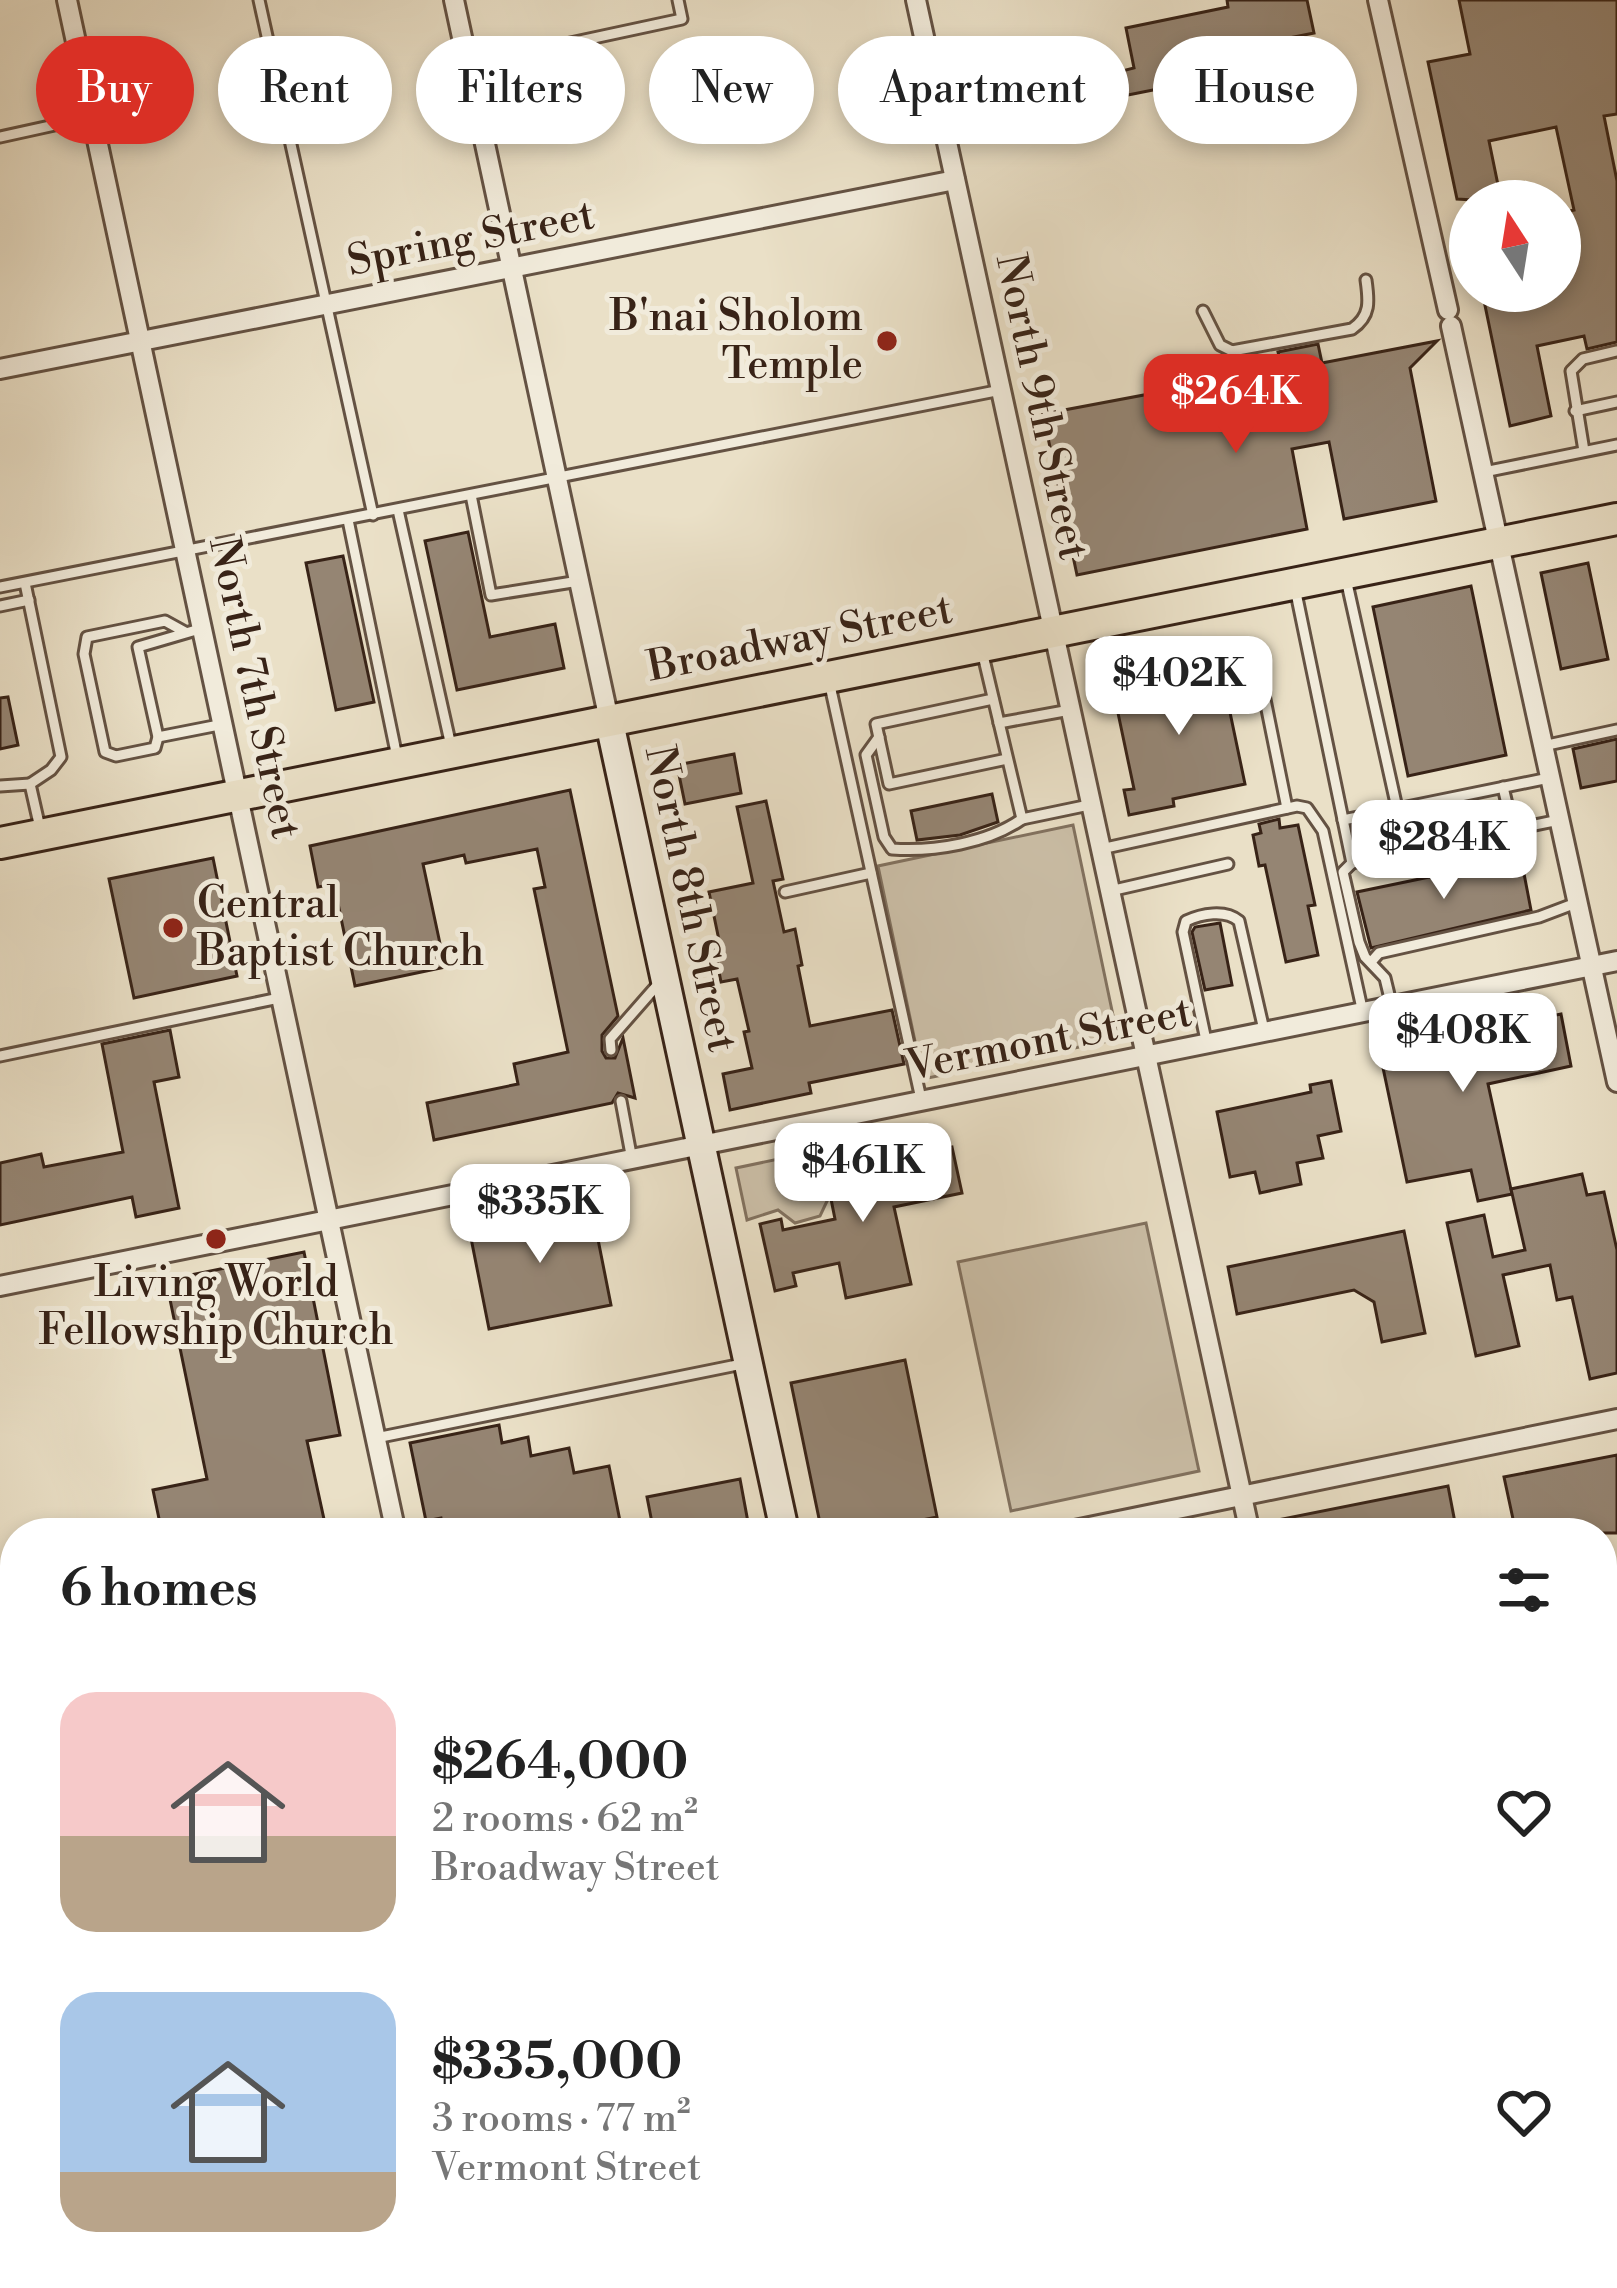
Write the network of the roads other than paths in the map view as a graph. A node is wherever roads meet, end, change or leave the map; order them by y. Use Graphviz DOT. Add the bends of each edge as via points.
graph roads {
  1 [pos="67,0"];
  2 [pos="259,0"];
  3 [pos="454,0"];
  4 [pos="678,0"];
  5 [pos="916,0"];
  6 [pos="1378,0"];
  7 [pos="75,36"];
  8 [pos="462,36"];
  9 [pos="601,36"];
  10 [pos="36,129"];
  11 [pos="0,137"];
  12 [pos="98,144"];
  13 [pos="485,144"];
  14 [pos="955,180"];
  15 [pos="512,269"];
  16 [pos="1366,280"];
  17 [pos="326,303"];
  18 [pos="1203,311"];
  19 [pos="142,340"];
  20 [pos="1617,351"];
  21 [pos="0,369"];
  22 [pos="1001,390"];
  23 [pos="1617,402"];
  24 [pos="1576,411"];
  25 [pos="1617,445"];
  26 [pos="1584,452"];
  27 [pos="1484,472"];
  28 [pos="557,478"];
  29 [pos="471,495"];
  30 [pos="398,510"];
  31 [pos="373,515"];
  32 [pos="1617,519"];
  33 [pos="348,520"];
  34 [pos="1498,543"];
  35 [pos="187,552"];
  36 [pos="1345,573"];
  37 [pos="579,581"];
  38 [pos="25,583"];
  39 [pos="1294,583"];
  40 [pos="0,587"];
  41 [pos="28,600"];
  42 [pos="0,606"];
  43 [pos="194,630"];
  44 [pos="1053,631"];
  45 [pos="981,646"];
  46 [pos="1258,665"];
  47 [pos="828,676"];
  48 [pos="993,699"];
  49 [pos="1071,710"];
  50 [pos="609,720"];
  51 [pos="999,723"];
  52 [pos="224,724"];
  53 [pos="1617,730"];
  54 [pos="158,736"];
  55 [pos="879,737"];
  56 [pos="1543,746"];
  57 [pos="452,752"];
  58 [pos="1007,759"];
  59 [pos="398,762"];
  60 [pos="1550,778"];
  61 [pos="30,784"];
  62 [pos="0,786"];
  63 [pos="1503,787"];
  64 [pos="240,794"];
  65 [pos="1091,804"];
  66 [pos="1288,808"];
  67 [pos="1397,808"];
  68 [pos="1022,819"];
  69 [pos="1343,820"];
  70 [pos="1559,820"];
  71 [pos="1513,830"];
  72 [pos="41,835"];
  73 [pos="0,843"];
  74 [pos="1101,849"];
  75 [pos="1352,863"];
  76 [pos="1228,864"];
  77 [pos="871,873"];
  78 [pos="1110,891"];
  79 [pos="785,892"];
  80 [pos="1577,902"];
  81 [pos="1617,961"];
  82 [pos="1371,962"];
  83 [pos="1592,966"];
  84 [pos="664,978"];
  85 [pos="284,997"];
  86 [pos="1392,1007"];
  87 [pos="1363,1013"];
  88 [pos="1265,1033"];
  89 [pos="1207,1045"];
  90 [pos="611,1050"];
  91 [pos="0,1056"];
  92 [pos="1147,1057"];
  93 [pos="1617,1082"];
  94 [pos="621,1101"];
  95 [pos="922,1102"];
  96 [pos="701,1147"];
  97 [pos="632,1160"];
  98 [pos="329,1220"];
  99 [pos="0,1286"];
  100 [pos="748,1363"];
  101 [pos="1617,1419"];
  102 [pos="376,1438"];
  103 [pos="1241,1496"];
  104 [pos="393,1518"];
  105 [pos="782,1518"];
  106 [pos="1133,1518"];
  107 [pos="1246,1518"];
  1 -- 7 [label="street, North 7th Street"];
  2 -- 17 [label="lane"];
  3 -- 8 [label="street, North 8th Street"];
  4 -- 9 [label="lane" via="682,19"];
  5 -- 14 [label="street, North 9th Street"];
  6 -- 27 [label="street"];
  10 -- 11 [label="lane"];
  12 -- 19 [label="street, North 7th Street"];
  13 -- 15 [label="street, North 8th Street"];
  14 -- 15 [label="street, Spring Street"];
  14 -- 22 [label="street, North 9th Street"];
  15 -- 17 [label="street, Spring Street"];
  15 -- 28 [label="street, North 8th Street"];
  16 -- 18 [label="lane" via="1364,322 1352,329 1244,350 1220,345"];
  17 -- 19 [label="street, Spring Street"];
  17 -- 31 [label="lane"];
  19 -- 21 [label="street, Spring Street"];
  19 -- 35 [label="street, North 7th Street"];
  20 -- 24 [label="lane" via="1575,364"];
  22 -- 28 [label="lane"];
  22 -- 44 [label="street, North 9th Street"];
  23 -- 24 [label="lane"];
  24 -- 26 [label="lane"];
  25 -- 26 [label="lane"];
  26 -- 27 [label="lane"];
  27 -- 34 [label="street"];
  28 -- 29 [label="lane"];
  28 -- 37 [label="street, North 8th Street"];
  29 -- 30 [label="lane"];
  29 -- 37 [label="lane" via="491,596"];
  30 -- 31 [label="lane"];
  30 -- 57 [label="lane"];
  31 -- 33 [label="lane"];
  32 -- 34 [label="main road, Broadway Street"];
  33 -- 35 [label="lane"];
  33 -- 59 [label="lane"];
  34 -- 36 [label="main road, Broadway Street"];
  34 -- 56 [label="street"];
  35 -- 38 [label="lane"];
  35 -- 43 [label="street, North 7th Street"];
  36 -- 39 [label="main road, Broadway Street"];
  36 -- 67 [label="lane"];
  37 -- 50 [label="street, North 8th Street"];
  38 -- 40 [label="lane"];
  38 -- 41 [label="lane"];
  39 -- 44 [label="main road, Broadway Street"];
  39 -- 69 [label="lane"];
  41 -- 42 [label="lane"];
  41 -- 61 [label="lane" via="61,757"];
  43 -- 52 [label="street, North 7th Street"];
  43 -- 54 [label="lane" via="138,646"];
  43 -- 54 [label="lane" via="165,621 87,637 105,752 155,748"];
  44 -- 45 [label="main road, Broadway Street"];
  44 -- 49 [label="street, North 9th Street"];
  45 -- 47 [label="main road, Broadway Street"];
  45 -- 48 [label="lane"];
  46 -- 66 [label="lane"];
  47 -- 50 [label="main road, Broadway Street"];
  47 -- 77 [label="lane"];
  48 -- 51 [label="lane"];
  48 -- 55 [label="lane" via="876,724"];
  49 -- 51 [label="lane"];
  49 -- 65 [label="street, North 9th Street"];
  50 -- 57 [label="main road, Broadway Street"];
  50 -- 84 [label="street, North 8th Street"];
  51 -- 58 [label="lane"];
  52 -- 54 [label="lane"];
  52 -- 64 [label="street, North 7th Street"];
  53 -- 56 [label="lane"];
  55 -- 58 [label="lane" via="890,784"];
  55 -- 68 [label="lane" via="866,755 892,849 1002,833"];
  56 -- 60 [label="street"];
  57 -- 59 [label="main road, Broadway Street"];
  58 -- 68 [label="lane"];
  59 -- 64 [label="main road, Broadway Street"];
  60 -- 63 [label="lane"];
  60 -- 70 [label="street"];
  61 -- 62 [label="lane"];
  61 -- 72 [label="lane"];
  63 -- 67 [label="lane"];
  63 -- 71 [label="lane"];
  64 -- 72 [label="main road, Broadway Street"];
  64 -- 85 [label="street, North 7th Street"];
  65 -- 68 [label="lane"];
  65 -- 74 [label="street, North 9th Street"];
  66 -- 74 [label="lane"];
  66 -- 87 [label="lane" via="1307,808 1323,831"];
  67 -- 69 [label="lane"];
  69 -- 75 [label="lane"];
  70 -- 71 [label="lane"];
  70 -- 80 [label="street"];
  71 -- 75 [label="lane"];
  72 -- 73 [label="main road, Broadway Street"];
  74 -- 78 [label="street, North 9th Street"];
  75 -- 82 [label="lane" via="1343,872"];
  76 -- 78 [label="lane"];
  77 -- 79 [label="lane"];
  77 -- 95 [label="lane"];
  78 -- 92 [label="street, North 9th Street"];
  80 -- 82 [label="lane" via="1379,952"];
  80 -- 83 [label="street"];
  81 -- 83 [label="street, Vermont Street"];
  82 -- 86 [label="lane"];
  83 -- 86 [label="street, Vermont Street"];
  83 -- 93 [label="street"];
  84 -- 90 [label="lane" via="610,1039"];
  84 -- 96 [label="street, North 8th Street"];
  85 -- 91 [label="lane"];
  85 -- 98 [label="street, North 7th Street"];
  86 -- 87 [label="street, Vermont Street"];
  87 -- 88 [label="street, Vermont Street"];
  88 -- 89 [label="street, Vermont Street"];
  88 -- 89 [label="lane" via="1239,921 1219,913 1193,918 1183,932"];
  89 -- 92 [label="street, Vermont Street"];
  92 -- 95 [label="street, Vermont Street"];
  92 -- 103 [label="street, North 9th Street"];
  94 -- 97 [label="lane"];
  95 -- 96 [label="street, Vermont Street"];
  96 -- 97 [label="street, Vermont Street"];
  96 -- 100 [label="street, North 8th Street"];
  97 -- 98 [label="street, Vermont Street"];
  98 -- 99 [label="street, Vermont Street"];
  98 -- 102 [label="street, North 7th Street"];
  100 -- 102 [label="lane"];
  100 -- 105 [label="street, North 8th Street"];
  101 -- 103 [label="street"];
  102 -- 104 [label="street, North 7th Street"];
  103 -- 106 [label="street"];
  103 -- 107 [label="street, North 9th Street"];
}
